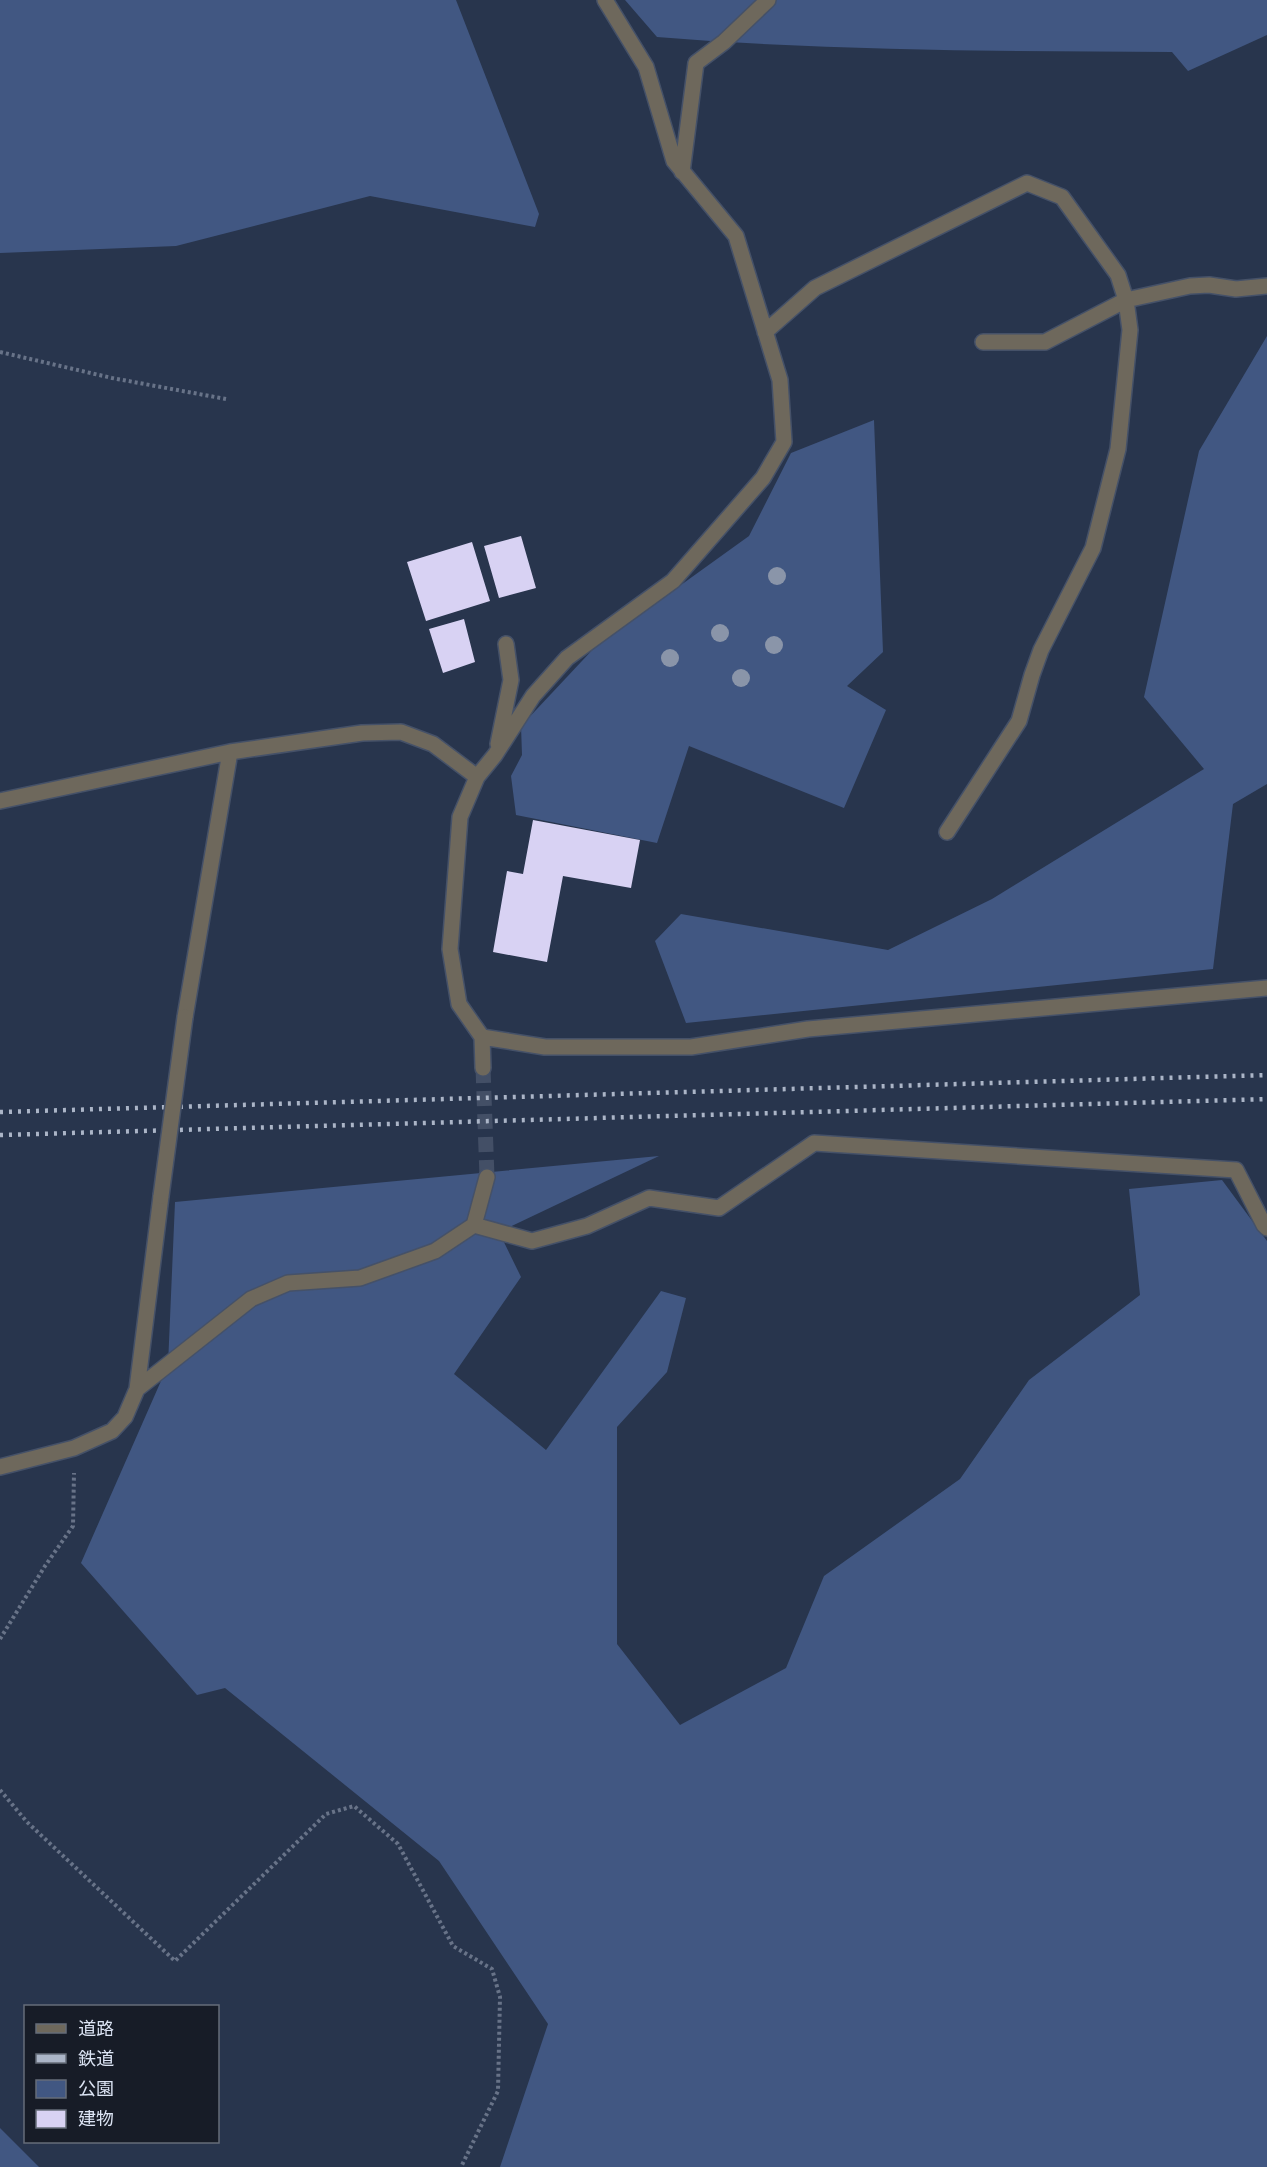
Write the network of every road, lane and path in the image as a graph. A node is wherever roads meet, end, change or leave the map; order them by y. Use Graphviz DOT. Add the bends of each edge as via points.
graph roads {
  1 [pos="605,0"];
  2 [pos="768,0"];
  3 [pos="682,172"];
  4 [pos="1267,286"];
  5 [pos="1126,300"];
  6 [pos="765,332"];
  7 [pos="983,342"];
  8 [pos="0,352"];
  9 [pos="226,399"];
  10 [pos="506,644"];
  11 [pos="230,752"];
  12 [pos="495,755"];
  13 [pos="477,777"];
  14 [pos="0,801"];
  15 [pos="947,832"];
  16 [pos="1267,987"];
  17 [pos="482,1037"];
  18 [pos="483,1068"];
  19 [pos="487,1177"];
  20 [pos="474,1225"];
  21 [pos="1267,1227"];
  22 [pos="137,1389"];
  23 [pos="74,1448"];
  24 [pos="0,1467"];
  25 [pos="0,1639"];
  26 [pos="0,1790"];
  27 [pos="461,2167"];
  1 -- 3 [label="street" via="646,67 674,162"];
  2 -- 3 [label="street" via="696,63"];
  3 -- 6 [label="street" via="736,236"];
  4 -- 5 [label="street" via="1236,289 1200,285"];
  5 -- 6 [label="street" via="1118,275 1062,197 1027,183 815,288"];
  5 -- 7 [label="street" via="1045,342"];
  5 -- 15 [label="street" via="1130,330 1119,449 1093,548 1041,650 1019,721"];
  6 -- 12 [label="street" via="780,380 784,442 763,478 673,581 567,658 533,696"];
  8 -- 9 [label="path"];
  10 -- 12 [label="street" via="511,680"];
  11 -- 13 [label="street" via="362,733 401,732 433,744"];
  11 -- 14 [label="street"];
  11 -- 22 [label="street, bridge" via="185,1017"];
  12 -- 13 [label="street"];
  13 -- 17 [label="street" via="460,817 450,949 459,1004"];
  16 -- 17 [label="street" via="808,1029 691,1047 544,1047"];
  17 -- 18 [label="street"];
  19 -- 20 [label="street"];
  20 -- 21 [label="street" via="532,1242 587,1226 649,1198 719,1208 814,1143 1236,1170"];
  20 -- 22 [label="street" via="435,1251 360,1278 288,1283 251,1299"];
  22 -- 23 [label="street" via="125,1417 112,1431"];
  23 -- 24 [label="street"];
  23 -- 25 [label="path" via="73,1526"];
  26 -- 27 [label="path" via="27,1822 175,1961 326,1814 354,1806 398,1844 453,1946 492,1969 500,1997 498,2091"];
}
